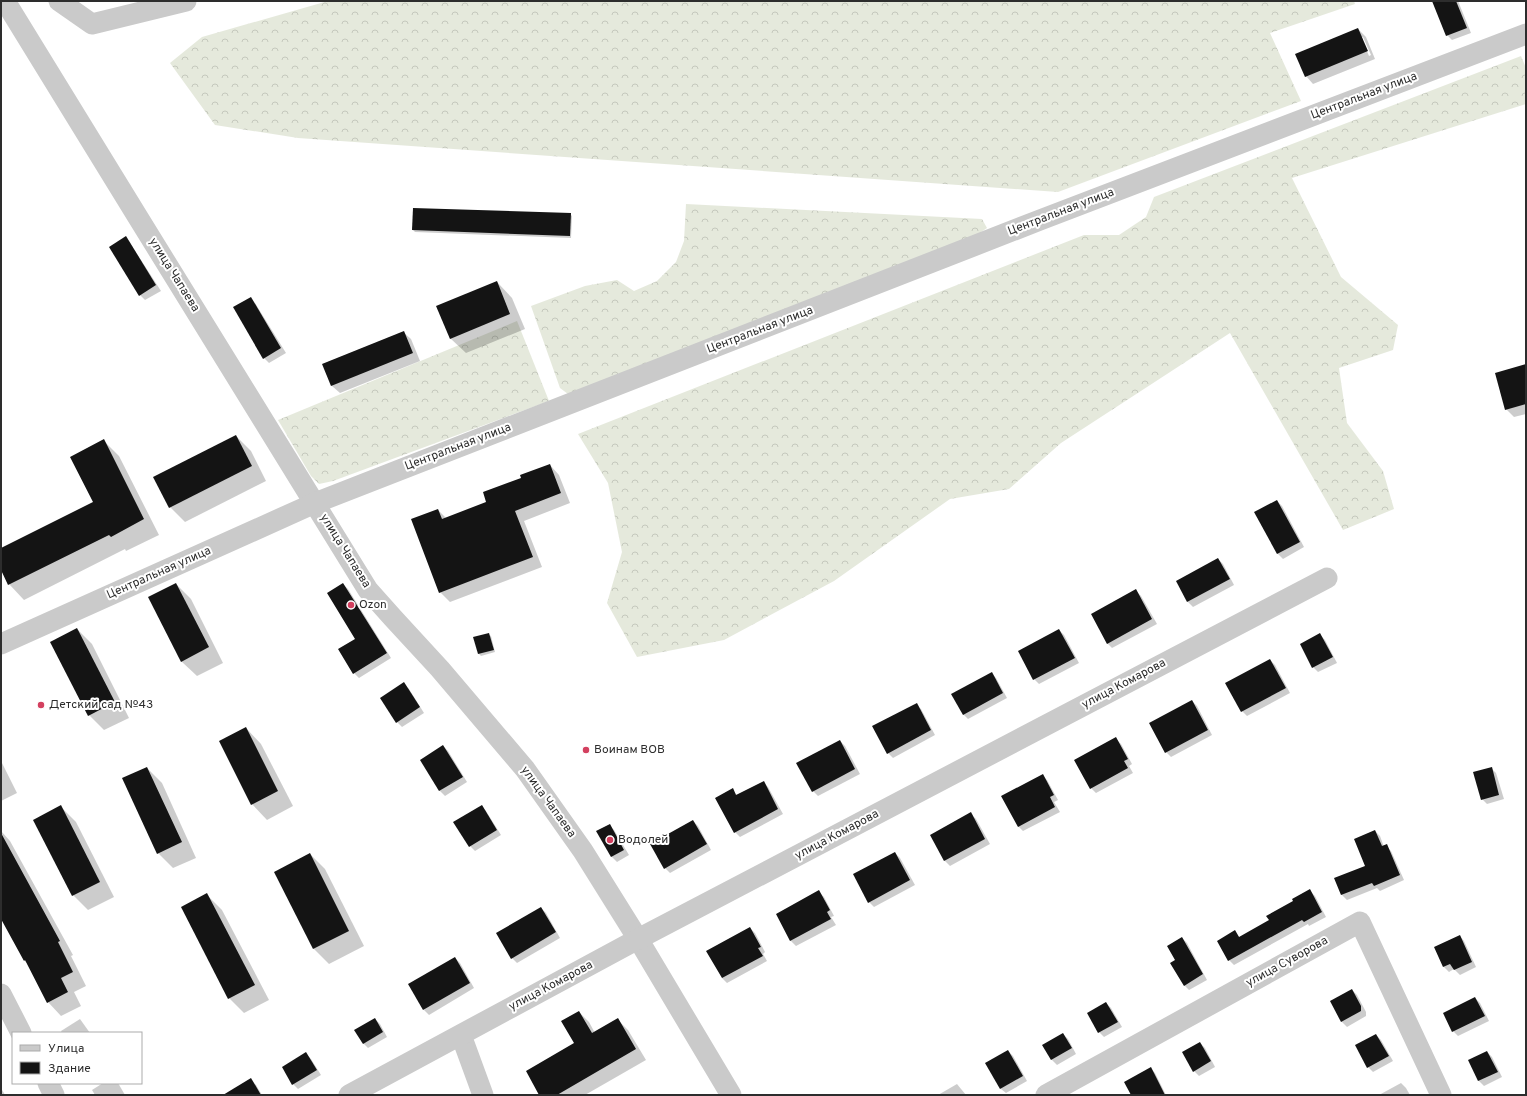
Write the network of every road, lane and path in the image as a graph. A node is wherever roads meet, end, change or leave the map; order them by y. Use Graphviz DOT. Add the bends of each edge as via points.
graph roads {
  1 [pos="5,1"];
  2 [pos="59,1"];
  3 [pos="186,1"];
  4 [pos="1526,34"];
  5 [pos="315,503"];
  6 [pos="1326,578"];
  7 [pos="1,644"];
  8 [pos="638,939"];
  9 [pos="1,994"];
  10 [pos="21,1032"];
  11 [pos="461,1035"];
  12 [pos="48,1084"];
  13 [pos="54,1095"];
  14 [pos="349,1095"];
  15 [pos="483,1095"];
  16 [pos="731,1095"];
  17 [pos="1046,1095"];
  18 [pos="1441,1095"];
  1 -- 5 [label="street, улица Чапаева"];
  2 -- 3 [label="street" via="92,24"];
  4 -- 5 [label="street, Центральная улица" via="1040,220"];
  5 -- 7 [label="street, Центральная улица"];
  5 -- 8 [label="street, улица Чапаева" via="368,590 440,669 525,769 583,851"];
  6 -- 8 [label="street, улица Комарова"];
  8 -- 11 [label="street, улица Комарова"];
  8 -- 16 [label="street, улица Чапаева"];
  9 -- 10 [label="street"];
  11 -- 14 [label="street, улица Комарова"];
  11 -- 15 [label="street"];
  12 -- 13 [label="street"];
  17 -- 18 [label="street, улица Суворова" via="1360,922"];
}
